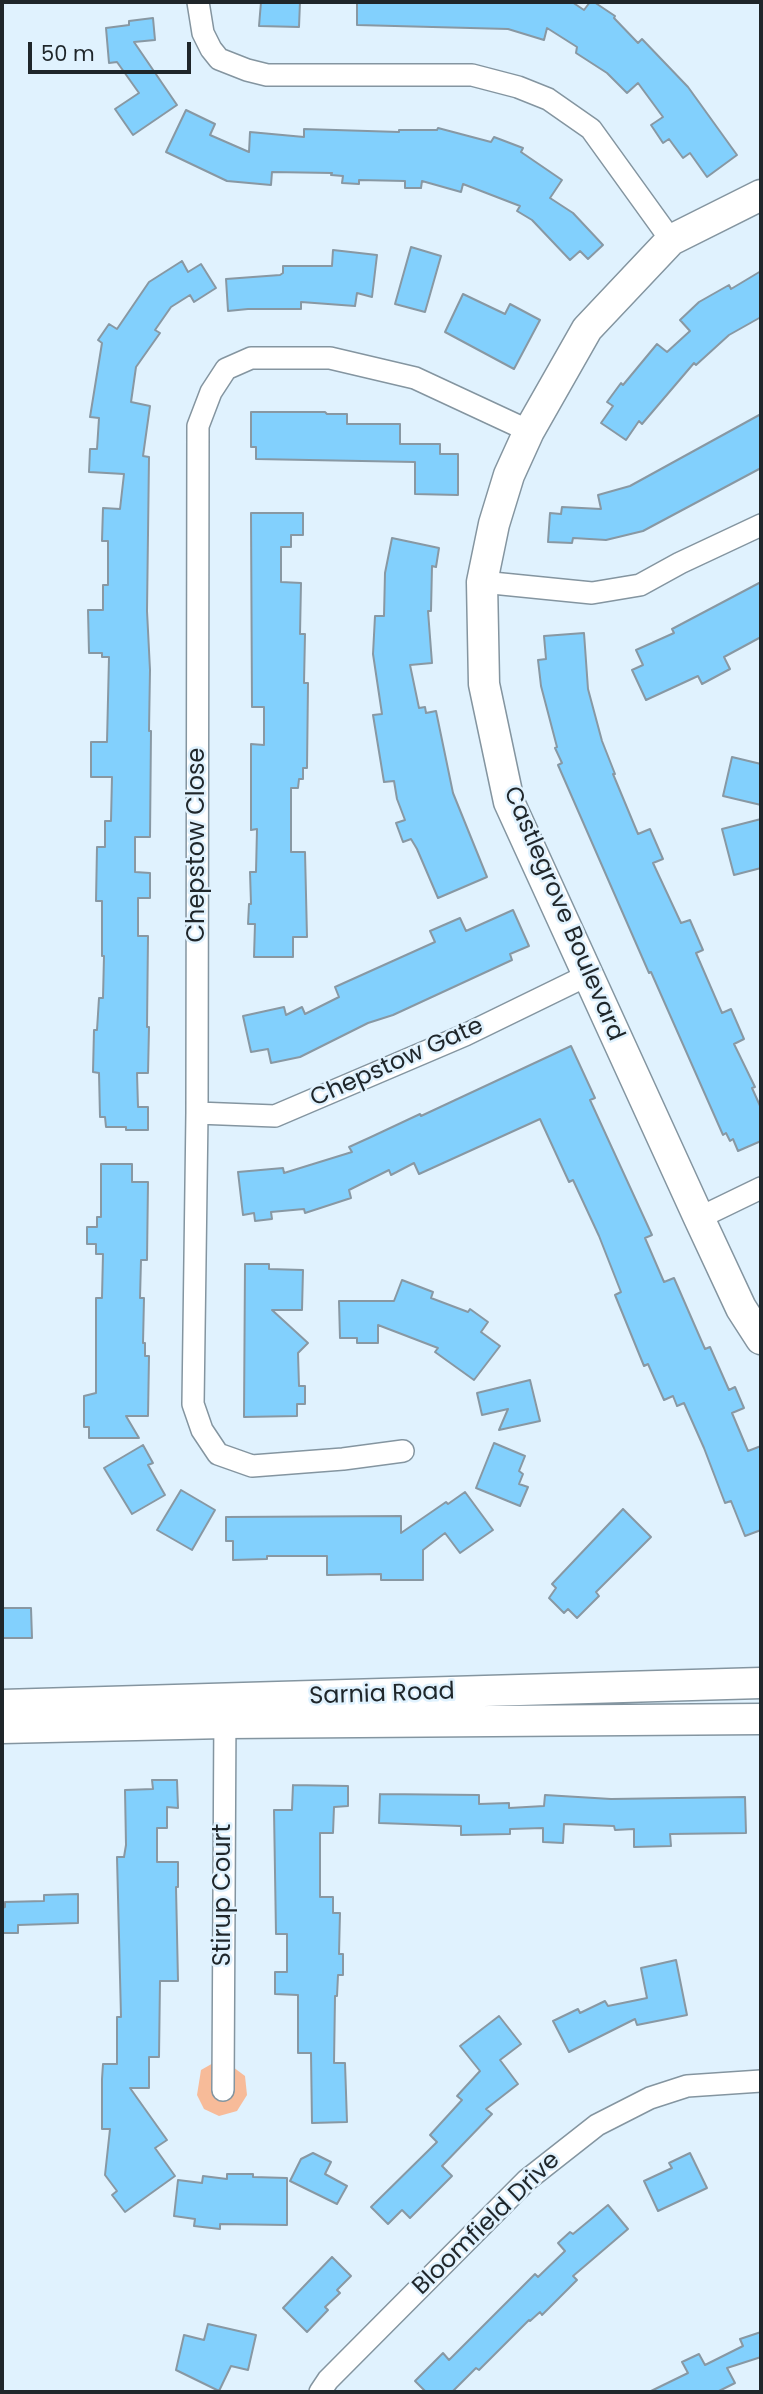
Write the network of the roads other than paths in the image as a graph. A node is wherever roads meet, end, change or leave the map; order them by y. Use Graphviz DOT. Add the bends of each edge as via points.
graph roads {
  1 [pos="198,2"];
  2 [pos="761,195"];
  3 [pos="671,240"];
  4 [pos="530,431"];
  5 [pos="761,525"];
  6 [pos="482,582"];
  7 [pos="588,975"];
  8 [pos="197,1113"];
  9 [pos="761,1188"];
  10 [pos="699,1218"];
  11 [pos="761,1339"];
  12 [pos="403,1451"];
  13 [pos="761,1683"];
  14 [pos="2,1705"];
  15 [pos="225,1712"];
  16 [pos="761,1719"];
  17 [pos="2,1728"];
  18 [pos="761,2081"];
  19 [pos="223,2090"];
  20 [pos="320,2392"];
  1 -- 3 [label="street" via="203,33 219,59 247,70 267,75 472,75 548,99 591,129"];
  2 -- 3 [label="main road, Castlegrove Boulevard"];
  3 -- 4 [label="main road, Castlegrove Boulevard" via="587,329"];
  4 -- 6 [label="main road, Castlegrove Boulevard" via="509,475"];
  4 -- 8 [label="street, Chepstow Close" via="415,378 330,358 251,358 226,369 211,392 198,426"];
  5 -- 6 [label="street" via="640,585 592,593"];
  6 -- 7 [label="main road, Castlegrove Boulevard" via="484,684 509,802"];
  7 -- 8 [label="street, Chepstow Gate" via="466,1035 275,1116"];
  7 -- 10 [label="main road, Castlegrove Boulevard"];
  8 -- 12 [label="street, Chepstow Close" via="193,1404 202,1430 218,1454 252,1466"];
  9 -- 10 [label="street"];
  10 -- 11 [label="main road, Castlegrove Boulevard" via="741,1308"];
  13 -- 15 [label="main road, Sarnia Road"];
  14 -- 15 [label="main road, Sarnia Road"];
  15 -- 16 [label="main road, Sarnia Road"];
  15 -- 17 [label="main road, Sarnia Road"];
  15 -- 19 [label="street, Stirup Court"];
  18 -- 20 [label="street, Bloomfield Drive" via="687,2086 650,2098 597,2125 527,2180"];
}
